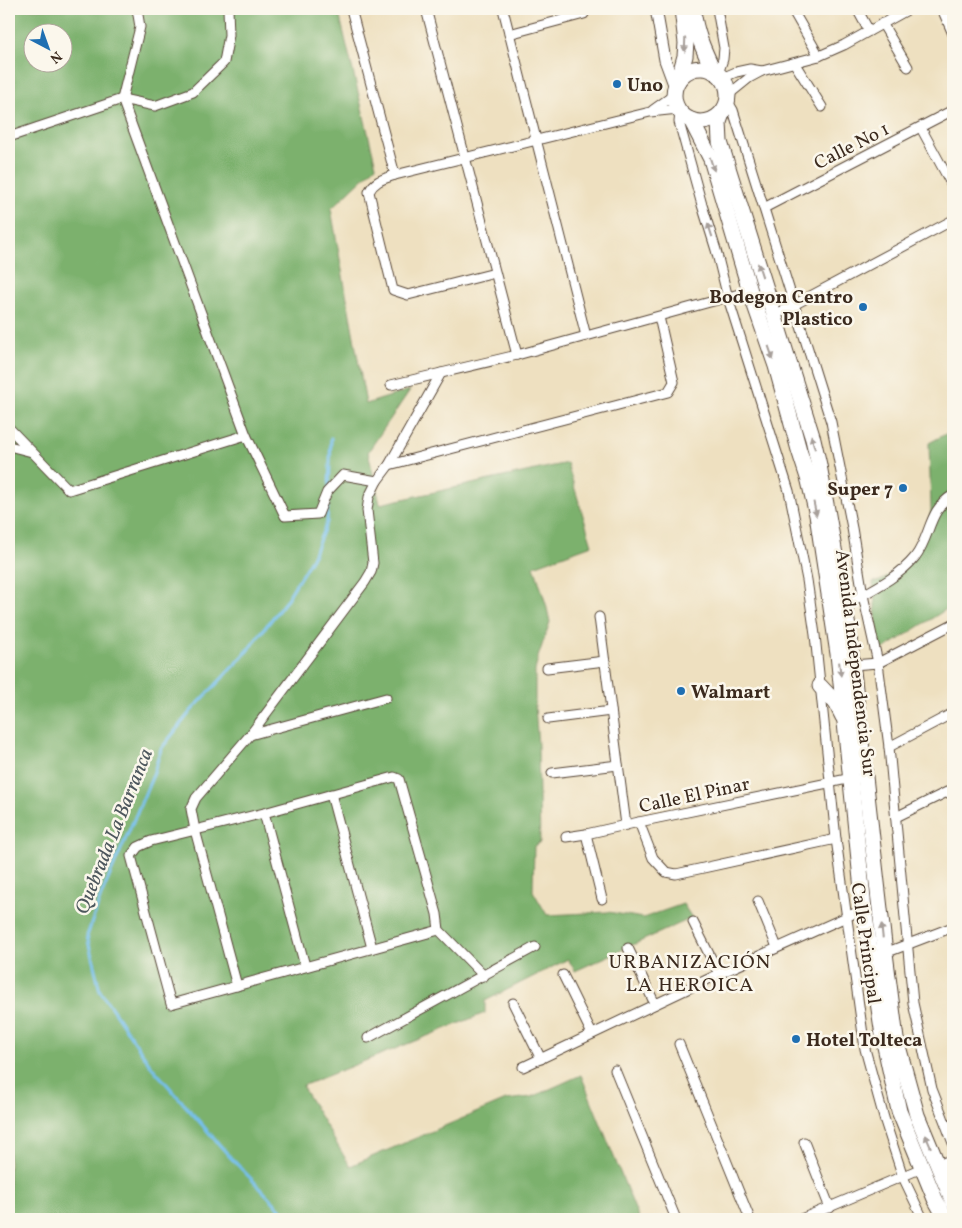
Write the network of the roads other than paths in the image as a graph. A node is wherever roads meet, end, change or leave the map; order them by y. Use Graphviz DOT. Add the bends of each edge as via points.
graph roads {
  1 [pos="136,9"];
  2 [pos="228,9"];
  3 [pos="351,9"];
  4 [pos="426,9"];
  5 [pos="502,9"];
  6 [pos="656,9"];
  7 [pos="682,9"];
  8 [pos="693,9"];
  9 [pos="717,9"];
  10 [pos="792,9"];
  11 [pos="857,9"];
  12 [pos="908,9"];
  13 [pos="942,9"];
  14 [pos="584,14"];
  15 [pos="882,23"];
  16 [pos="869,30"];
  17 [pos="509,34"];
  18 [pos="953,34"];
  19 [pos="819,56"];
  20 [pos="795,64"];
  21 [pos="908,67"];
  22 [pos="762,71"];
  23 [pos="718,75"];
  24 [pos="122,99"];
  25 [pos="679,101"];
  26 [pos="726,102"];
  27 [pos="822,107"];
  28 [pos="953,110"];
  29 [pos="650,112"];
  30 [pos="921,128"];
  31 [pos="9,137"];
  32 [pos="537,141"];
  33 [pos="465,159"];
  34 [pos="394,175"];
  35 [pos="953,187"];
  36 [pos="764,208"];
  37 [pos="953,220"];
  38 [pos="495,273"];
  39 [pos="750,291"];
  40 [pos="728,298"];
  41 [pos="794,306"];
  42 [pos="775,315"];
  43 [pos="659,317"];
  44 [pos="586,336"];
  45 [pos="517,355"];
  46 [pos="441,373"];
  47 [pos="391,385"];
  48 [pos="9,428"];
  49 [pos="246,435"];
  50 [pos="9,446"];
  51 [pos="32,452"];
  52 [pos="389,464"];
  53 [pos="829,465"];
  54 [pos="377,481"];
  55 [pos="953,495"];
  56 [pos="863,595"];
  57 [pos="844,605"];
  58 [pos="599,617"];
  59 [pos="953,624"];
  60 [pos="604,661"];
  61 [pos="878,663"];
  62 [pos="853,665"];
  63 [pos="547,668"];
  64 [pos="820,686"];
  65 [pos="386,698"];
  66 [pos="611,711"];
  67 [pos="953,713"];
  68 [pos="548,719"];
  69 [pos="846,723"];
  70 [pos="250,735"];
  71 [pos="889,747"];
  72 [pos="618,765"];
  73 [pos="552,773"];
  74 [pos="852,778"];
  75 [pos="830,782"];
  76 [pos="953,789"];
  77 [pos="331,794"];
  78 [pos="264,813"];
  79 [pos="896,817"];
  80 [pos="639,822"];
  81 [pos="626,825"];
  82 [pos="195,830"];
  83 [pos="586,834"];
  84 [pos="566,837"];
  85 [pos="836,839"];
  86 [pos="602,899"];
  87 [pos="758,900"];
  88 [pos="864,909"];
  89 [pos="846,916"];
  90 [pos="694,922"];
  91 [pos="953,926"];
  92 [pos="439,930"];
  93 [pos="909,944"];
  94 [pos="535,947"];
  95 [pos="778,947"];
  96 [pos="372,948"];
  97 [pos="628,948"];
  98 [pos="885,953"];
  99 [pos="305,966"];
  100 [pos="719,974"];
  101 [pos="563,975"];
  102 [pos="484,976"];
  103 [pos="237,986"];
  104 [pos="513,1003"];
  105 [pos="655,1004"];
  106 [pos="592,1034"];
  107 [pos="368,1038"];
  108 [pos="679,1044"];
  109 [pos="541,1058"];
  110 [pos="523,1067"];
  111 [pos="615,1070"];
  112 [pos="804,1142"];
  113 [pos="953,1143"];
  114 [pos="953,1159"];
  115 [pos="938,1165"];
  116 [pos="922,1168"];
  117 [pos="903,1177"];
  118 [pos="953,1202"];
  119 [pos="830,1208"];
  120 [pos="676,1219"];
  121 [pos="750,1219"];
  122 [pos="801,1219"];
  123 [pos="922,1219"];
  124 [pos="946,1219"];
  1 -- 24 [label="street" via="140,27"];
  2 -- 24 [label="street" via="229,35 224,62 193,92 155,106"];
  3 -- 34 [label="street"];
  4 -- 33 [label="street"];
  5 -- 17 [label="street"];
  6 -- 25 [label="street" via="665,60"];
  7 -- 25 [label="highway, one-way" via="686,43"];
  8 -- 23 [label="highway" via="700,41"];
  9 -- 23 [label="street" via="724,48"];
  10 -- 19 [label="street"];
  11 -- 16 [label="street"];
  12 -- 15 [label="street"];
  13 -- 18 [label="street"];
  14 -- 17 [label="street"];
  15 -- 16 [label="street"];
  15 -- 21 [label="street"];
  16 -- 19 [label="street"];
  17 -- 32 [label="street"];
  19 -- 20 [label="street"];
  20 -- 22 [label="street"];
  20 -- 27 [label="street"];
  22 -- 23 [label="street" via="750,69"];
  22 -- 26 [label="street" via="749,78"];
  23 -- 25 [label="highway" via="701,68 688,72"];
  23 -- 26 [label="highway"];
  24 -- 31 [label="street"];
  24 -- 49 [label="street"];
  25 -- 26 [label="highway" via="708,121"];
  25 -- 29 [label="street"];
  25 -- 29 [label="street"];
  25 -- 39 [label="highway, Avenida Independencia Sur, one-way" via="711,159"];
  40 -- 25 [label="street, Calle Principal, one-way" via="679,122"];
  26 -- 36 [label="street" via="733,110"];
  42 -- 26 [label="highway, Avenida Independencia Sur, one-way" via="720,142 719,122"];
  28 -- 30 [label="street, Calle No 1"];
  29 -- 32 [label="street"];
  30 -- 35 [label="street"];
  30 -- 36 [label="street, Calle No 1"];
  32 -- 33 [label="street"];
  32 -- 44 [label="street"];
  33 -- 34 [label="street"];
  33 -- 38 [label="street"];
  34 -- 38 [label="street" via="372,185 369,192 393,290 408,294"];
  36 -- 41 [label="street"];
  37 -- 41 [label="street"];
  38 -- 45 [label="street"];
  39 -- 40 [label="street"];
  39 -- 69 [label="highway, Avenida Independencia Sur, one-way" via="776,366 809,481 826,575"];
  40 -- 43 [label="street"];
  40 -- 64 [label="street, Calle Principal" via="788,492 807,580"];
  41 -- 42 [label="street"];
  41 -- 53 [label="street" via="831,422"];
  53 -- 42 [label="highway, Avenida Independencia Sur, one-way" via="813,439"];
  43 -- 44 [label="street"];
  43 -- 52 [label="street" via="674,382 668,392"];
  44 -- 45 [label="street"];
  45 -- 46 [label="street"];
  46 -- 47 [label="street"];
  46 -- 52 [label="street"];
  48 -- 51 [label="street"];
  49 -- 51 [label="street" via="70,490"];
  49 -- 54 [label="street" via="286,516 318,514 327,492 343,475"];
  50 -- 51 [label="street"];
  52 -- 54 [label="street"];
  53 -- 56 [label="street" via="852,528"];
  53 -- 57 [label="highway, Avenida Independencia Sur"];
  54 -- 70 [label="street" via="367,510 373,563 371,572"];
  55 -- 56 [label="street" via="935,512 916,556 887,582"];
  56 -- 57 [label="street"];
  56 -- 61 [label="street"];
  57 -- 62 [label="highway, Avenida Independencia Sur"];
  58 -- 60 [label="street"];
  59 -- 61 [label="street"];
  60 -- 63 [label="street"];
  60 -- 66 [label="street"];
  61 -- 62 [label="street"];
  61 -- 71 [label="street"];
  98 -- 62 [label="highway, Avenida Independencia Sur, one-way"];
  64 -- 69 [label="highway" via="836,703"];
  64 -- 75 [label="street, Calle Principal"];
  65 -- 70 [label="street"];
  66 -- 68 [label="street"];
  66 -- 72 [label="street"];
  67 -- 71 [label="street"];
  69 -- 74 [label="highway, Avenida Independencia Sur"];
  70 -- 82 [label="street" via="196,798 191,809"];
  71 -- 79 [label="street"];
  72 -- 73 [label="street"];
  72 -- 81 [label="street"];
  74 -- 75 [label="street, Calle El Pinar"];
  74 -- 88 [label="highway, Avenida Independencia Sur"];
  75 -- 80 [label="street, Calle El Pinar"];
  75 -- 85 [label="street, Calle Principal"];
  76 -- 79 [label="street"];
  77 -- 78 [label="street"];
  77 -- 92 [label="street" via="394,777 399,779 438,914"];
  77 -- 96 [label="street"];
  78 -- 82 [label="street"];
  78 -- 99 [label="street"];
  79 -- 93 [label="street"];
  80 -- 81 [label="street, Calle El Pinar"];
  80 -- 85 [label="street" via="654,858 666,872 676,874"];
  81 -- 83 [label="street, Calle El Pinar"];
  82 -- 103 [label="street"];
  82 -- 103 [label="street" via="151,841 138,847 130,856 171,1004"];
  83 -- 84 [label="street, Calle El Pinar"];
  83 -- 86 [label="street"];
  85 -- 89 [label="street, Calle Principal"];
  87 -- 95 [label="street"];
  88 -- 89 [label="street, Calle Principal"];
  88 -- 116 [label="highway, Avenida Independencia Sur" via="884,1042 899,1111"];
  89 -- 95 [label="street, Calle Principal"];
  89 -- 117 [label="street, Calle Principal" via="865,1049"];
  90 -- 100 [label="street"];
  91 -- 93 [label="street"];
  92 -- 96 [label="street"];
  92 -- 102 [label="street"];
  93 -- 98 [label="street"];
  93 -- 113 [label="street" via="914,1003 932,1089"];
  94 -- 102 [label="street"];
  95 -- 100 [label="street, Calle Principal"];
  96 -- 99 [label="street"];
  97 -- 105 [label="street"];
  115 -- 98 [label="highway, Avenida Independencia Sur, one-way" via="917,1115 896,1039"];
  99 -- 103 [label="street"];
  100 -- 105 [label="street, Calle Principal"];
  101 -- 106 [label="street"];
  102 -- 107 [label="street"];
  104 -- 109 [label="street"];
  105 -- 106 [label="street, Calle Principal"];
  106 -- 109 [label="street, Calle Principal"];
  108 -- 121 [label="street"];
  109 -- 110 [label="street, Calle Principal"];
  111 -- 120 [label="street"];
  112 -- 119 [label="street"];
  114 -- 115 [label="street"];
  115 -- 118 [label="highway, Avenida Independencia Sur"];
  116 -- 117 [label="street"];
  116 -- 124 [label="highway, Avenida Independencia Sur"];
  117 -- 119 [label="street"];
  117 -- 123 [label="street, Calle Principal"];
  119 -- 122 [label="street"];
}
